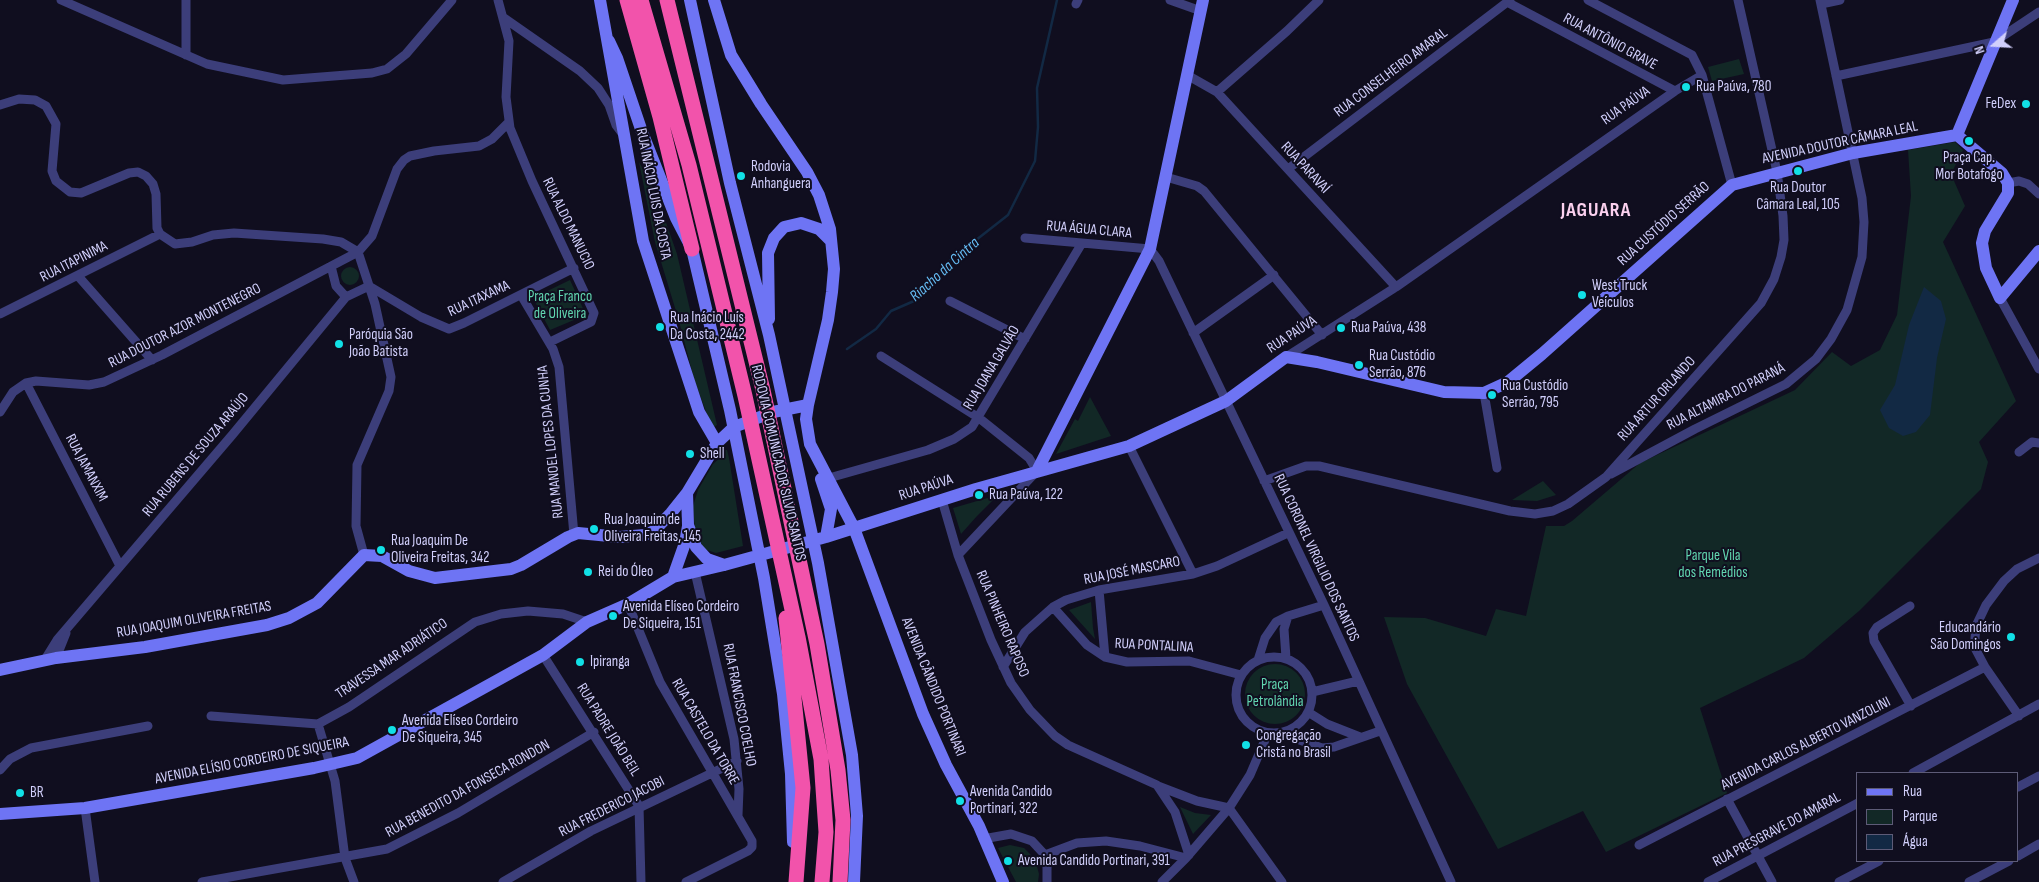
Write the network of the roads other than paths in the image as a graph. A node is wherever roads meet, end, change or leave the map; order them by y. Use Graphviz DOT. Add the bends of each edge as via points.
graph roads {
  1 [pos="61,0"];
  2 [pos="186,0"];
  3 [pos="452,0"];
  4 [pos="498,0"];
  5 [pos="600,0"];
  6 [pos="627,0"];
  7 [pos="641,0"];
  8 [pos="668,0"];
  9 [pos="690,0"];
  10 [pos="714,0"];
  11 [pos="1170,0"];
  12 [pos="1320,0"];
  13 [pos="1588,0"];
  14 [pos="1738,0"];
  15 [pos="1840,0"];
  16 [pos="2013,0"];
  17 [pos="1508,1"];
  18 [pos="1820,2"];
  19 [pos="1202,6"];
  20 [pos="2039,12"];
  21 [pos="504,18"];
  22 [pos="609,41"];
  23 [pos="1994,42"];
  24 [pos="186,55"];
  25 [pos="1187,75"];
  26 [pos="1702,75"];
  27 [pos="1836,76"];
  28 [pos="598,88"];
  29 [pos="617,89"];
  30 [pos="1675,91"];
  31 [pos="1216,92"];
  32 [pos="0,104"];
  33 [pos="509,122"];
  34 [pos="1957,135"];
  35 [pos="624,136"];
  36 [pos="1853,153"];
  37 [pos="1288,169"];
  38 [pos="1777,172"];
  39 [pos="1166,177"];
  40 [pos="2008,183"];
  41 [pos="1732,185"];
  42 [pos="2039,194"];
  43 [pos="160,234"];
  44 [pos="1025,238"];
  45 [pos="831,241"];
  46 [pos="1082,243"];
  47 [pos="692,249"];
  48 [pos="1150,250"];
  49 [pos="2039,251"];
  50 [pos="358,252"];
  51 [pos="331,266"];
  52 [pos="574,268"];
  53 [pos="1274,275"];
  54 [pos="78,276"];
  55 [pos="370,286"];
  56 [pos="1396,287"];
  57 [pos="521,295"];
  58 [pos="346,297"];
  59 [pos="2000,298"];
  60 [pos="950,301"];
  61 [pos="0,314"];
  62 [pos="1193,333"];
  63 [pos="769,335"];
  64 [pos="1322,335"];
  65 [pos="1025,339"];
  66 [pos="550,342"];
  67 [pos="881,356"];
  68 [pos="1286,357"];
  69 [pos="152,360"];
  70 [pos="2039,368"];
  71 [pos="26,383"];
  72 [pos="1484,393"];
  73 [pos="1226,401"];
  74 [pos="808,405"];
  75 [pos="0,412"];
  76 [pos="979,418"];
  77 [pos="2039,442"];
  78 [pos="717,443"];
  79 [pos="1129,446"];
  80 [pos="813,451"];
  81 [pos="2019,452"];
  82 [pos="1497,468"];
  83 [pos="1037,471"];
  84 [pos="1606,477"];
  85 [pos="829,478"];
  86 [pos="1264,481"];
  87 [pos="687,493"];
  88 [pos="942,500"];
  89 [pos="688,525"];
  90 [pos="854,528"];
  91 [pos="1288,533"];
  92 [pos="574,534"];
  93 [pos="826,537"];
  94 [pos="364,555"];
  95 [pos="958,555"];
  96 [pos="865,556"];
  97 [pos="2039,558"];
  98 [pos="724,565"];
  99 [pos="120,566"];
  100 [pos="695,572"];
  101 [pos="785,574"];
  102 [pos="1193,574"];
  103 [pos="673,576"];
  104 [pos="1099,590"];
  105 [pos="1324,605"];
  106 [pos="623,606"];
  107 [pos="1910,606"];
  108 [pos="1053,607"];
  109 [pos="1288,616"];
  110 [pos="587,622"];
  111 [pos="67,630"];
  112 [pos="543,655"];
  113 [pos="1106,657"];
  114 [pos="56,658"];
  115 [pos="1286,658"];
  116 [pos="44,660"];
  117 [pos="1258,660"];
  118 [pos="1003,667"];
  119 [pos="1985,667"];
  120 [pos="0,670"];
  121 [pos="1241,675"];
  122 [pos="1358,681"];
  123 [pos="1312,692"];
  124 [pos="2039,704"];
  125 [pos="1911,706"];
  126 [pos="1308,712"];
  127 [pos="211,716"];
  128 [pos="2019,716"];
  129 [pos="318,724"];
  130 [pos="148,726"];
  131 [pos="1380,731"];
  132 [pos="594,732"];
  133 [pos="1268,733"];
  134 [pos="1280,733"];
  135 [pos="1360,737"];
  136 [pos="737,761"];
  137 [pos="331,764"];
  138 [pos="0,770"];
  139 [pos="712,772"];
  140 [pos="1915,772"];
  141 [pos="2039,776"];
  142 [pos="1156,785"];
  143 [pos="2019,786"];
  144 [pos="1727,799"];
  145 [pos="1856,804"];
  146 [pos="639,806"];
  147 [pos="85,808"];
  148 [pos="1229,808"];
  149 [pos="0,814"];
  150 [pos="738,816"];
  151 [pos="986,838"];
  152 [pos="2039,844"];
  153 [pos="1639,845"];
  154 [pos="1045,855"];
  155 [pos="2019,855"];
  156 [pos="1187,857"];
  157 [pos="1757,857"];
  158 [pos="345,858"];
  159 [pos="1877,862"];
  160 [pos="2007,862"];
  161 [pos="95,882"];
  162 [pos="202,882"];
  163 [pos="354,882"];
  164 [pos="503,882"];
  165 [pos="641,882"];
  166 [pos="686,882"];
  167 [pos="790,882"];
  168 [pos="796,882"];
  169 [pos="822,882"];
  170 [pos="840,882"];
  171 [pos="854,882"];
  172 [pos="1003,882"];
  173 [pos="1011,882"];
  174 [pos="1047,882"];
  175 [pos="1162,882"];
  176 [pos="1282,882"];
  177 [pos="1451,882"];
  178 [pos="1708,882"];
  179 [pos="1772,882"];
  180 [pos="1839,882"];
  181 [pos="1970,882"];
  1 -- 24 [label="street"];
  2 -- 24 [label="street"];
  3 -- 24 [label="street" via="406,54 382,72 283,80 229,70"];
  4 -- 21 [label="street"];
  5 -- 22 [label="main road, RUA INÁCIO LUIS DA COSTA"];
  6 -- 47 [label="highway"];
  7 -- 101 [label="highway, RODOVIA COMUNICADOR SILVIO SANTOS" via="689,165"];
  8 -- 170 [label="highway, RODOVIA COMUNICADOR SILVIO SANTOS" via="763,390 817,644 843,820"];
  9 -- 63 [label="main road" via="730,183"];
  10 -- 45 [label="main road, AVENIDA CÂNDIDO PORTINARI" via="731,55 819,195"];
  11 -- 19 [label="street"];
  12 -- 31 [label="street" via="1288,32"];
  13 -- 26 [label="street, RUA CUSTÓDIO SERRÃO" via="1688,52"];
  14 -- 38 [label="street, RUA ARTUR ORLANDO"];
  15 -- 18 [label="street"];
  16 -- 23 [label="main road"];
  17 -- 30 [label="street, RUA ANTÔNIO GRAVE"];
  17 -- 37 [label="street, RUA CONSELHEIRO AMARAL"];
  18 -- 27 [label="street, RUA ALTAMIRA DO PARANÁ"];
  19 -- 25 [label="main road"];
  20 -- 23 [label="street"];
  21 -- 28 [label="street" via="580,71"];
  21 -- 33 [label="street" via="509,41 506,97"];
  22 -- 29 [label="main road, RUA INÁCIO LUIS DA COSTA"];
  22 -- 47 [label="main road" via="642,132"];
  23 -- 27 [label="street"];
  23 -- 34 [label="main road"];
  25 -- 31 [label="street, RUA PARAVAÍ"];
  25 -- 39 [label="main road"];
  26 -- 30 [label="street, RUA PAÚVA"];
  26 -- 41 [label="street, RUA CUSTÓDIO SERRÃO"];
  27 -- 36 [label="street, RUA ALTAMIRA DO PARANÁ"];
  28 -- 29 [label="street"];
  28 -- 35 [label="street"];
  29 -- 35 [label="main road, RUA INÁCIO LUIS DA COSTA"];
  30 -- 56 [label="street, RUA PAÚVA"];
  31 -- 37 [label="street, RUA PARAVAÍ"];
  32 -- 43 [label="street" via="19,99 35,100 49,111 56,124 52,171 56,181 70,192 89,191 129,173 138,172 146,176 156,194 155,216"];
  33 -- 50 [label="street" via="492,139 478,146 434,151 404,160 397,169 372,236"];
  33 -- 52 [label="street, RUA ALDO MANUCIO" via="532,181"];
  34 -- 36 [label="main road, AVENIDA DOUTOR CÂMARA LEAL"];
  34 -- 40 [label="main road" via="2002,173"];
  35 -- 78 [label="main road, RUA INÁCIO LUIS DA COSTA" via="646,250 699,412"];
  36 -- 38 [label="main road, AVENIDA DOUTOR CÂMARA LEAL"];
  36 -- 84 [label="street, RUA ALTAMIRA DO PARANÁ" via="1864,222 1862,257 1847,310 1832,339 1804,371 1786,384"];
  37 -- 56 [label="street, RUA PARAVAÍ"];
  38 -- 41 [label="main road, AVENIDA DOUTOR CÂMARA LEAL"];
  38 -- 84 [label="street, RUA ARTUR ORLANDO" via="1784,240 1768,291 1750,316"];
  39 -- 48 [label="main road"];
  39 -- 53 [label="street" via="1204,191"];
  40 -- 42 [label="street" via="2019,181 2028,184"];
  40 -- 59 [label="main road" via="2008,193 1985,230 1982,243 1986,268"];
  41 -- 72 [label="main road, RUA CUSTÓDIO SERRÃO" via="1542,354 1508,382"];
  43 -- 50 [label="street" via="176,244 234,232 323,239 341,242"];
  43 -- 54 [label="street, RUA ITAPINIMA"];
  44 -- 46 [label="street, RUA ÁGUA CLARA"];
  45 -- 63 [label="main road" via="818,228 801,223 784,227 774,238 768,253"];
  45 -- 74 [label="main road, AVENIDA CÂNDIDO PORTINARI" via="832,292"];
  46 -- 48 [label="street, RUA ÁGUA CLARA"];
  46 -- 65 [label="street, RUA JOANA GALVÃO"];
  47 -- 167 [label="main road" via="730,410 764,578 783,694 791,774 793,849"];
  48 -- 62 [label="street, RUA CORONEL VIRGILIO DOS SANTOS" via="1168,277"];
  48 -- 83 [label="main road"];
  49 -- 59 [label="main road"];
  50 -- 51 [label="street, RUA DOUTOR AZOR MONTENEGRO"];
  50 -- 55 [label="street"];
  51 -- 58 [label="street" via="336,286"];
  51 -- 69 [label="street, RUA DOUTOR AZOR MONTENEGRO"];
  52 -- 57 [label="street, RUA ITAXAMA"];
  52 -- 66 [label="street, RUA ALDO MANUCIO" via="594,317"];
  53 -- 62 [label="street"];
  53 -- 64 [label="street"];
  54 -- 61 [label="street, RUA ITAPINIMA"];
  54 -- 69 [label="street"];
  55 -- 57 [label="street, RUA ITAXAMA" via="446,329 460,326"];
  55 -- 58 [label="street"];
  55 -- 94 [label="street" via="386,348 391,383 357,465 356,526"];
  56 -- 64 [label="street, RUA PAÚVA"];
  57 -- 66 [label="street, RUA MANOEL LOPES DA CUNHA"];
  58 -- 99 [label="street, RUA RUBENS DE SOUZA ARAÚJO"];
  59 -- 70 [label="street"];
  60 -- 65 [label="street"];
  62 -- 73 [label="street, RUA CORONEL VIRGILIO DOS SANTOS"];
  63 -- 171 [label="main road" via="818,564 852,755 857,816"];
  64 -- 68 [label="street, RUA PAÚVA"];
  65 -- 76 [label="street, RUA JOANA GALVÃO"];
  66 -- 92 [label="street, RUA MANOEL LOPES DA CUNHA" via="557,358 564,409"];
  67 -- 76 [label="street"];
  68 -- 72 [label="main road, RUA CUSTÓDIO SERRÃO" via="1444,392"];
  68 -- 73 [label="main road, RUA PAÚVA"];
  69 -- 71 [label="street, RUA DOUTOR AZOR MONTENEGRO" via="104,382 89,385"];
  71 -- 75 [label="street" via="13,392"];
  71 -- 99 [label="street, RUA JAMANXIM"];
  72 -- 82 [label="street"];
  73 -- 79 [label="main road, RUA PAÚVA"];
  73 -- 86 [label="street, RUA CORONEL VIRGILIO DOS SANTOS"];
  74 -- 78 [label="main road" via="744,422"];
  74 -- 80 [label="main road, AVENIDA CÂNDIDO PORTINARI" via="807,431"];
  76 -- 83 [label="street" via="1029,458"];
  76 -- 85 [label="street, RUA JOANA GALVÃO" via="972,427 942,444"];
  77 -- 81 [label="street" via="2032,442"];
  78 -- 87 [label="main road"];
  79 -- 83 [label="main road, RUA PAÚVA"];
  79 -- 102 [label="street"];
  80 -- 85 [label="main road, AVENIDA CÂNDIDO PORTINARI"];
  80 -- 93 [label="main road, AVENIDA CÂNDIDO PORTINARI" via="831,509"];
  83 -- 88 [label="main road, RUA PAÚVA"];
  83 -- 95 [label="street"];
  84 -- 86 [label="street, RUA ARTUR ORLANDO" via="1568,504 1554,511 1535,514 1319,466 1306,466"];
  85 -- 90 [label="main road, AVENIDA CÂNDIDO PORTINARI"];
  86 -- 91 [label="street, RUA CORONEL VIRGILIO DOS SANTOS"];
  87 -- 89 [label="main road"];
  87 -- 92 [label="main road" via="659,526 645,535"];
  88 -- 90 [label="main road, RUA PAÚVA"];
  88 -- 95 [label="street, RUA PINHEIRO RAPOSO"];
  89 -- 98 [label="main road" via="696,547 707,559"];
  89 -- 103 [label="main road"];
  90 -- 93 [label="main road, RUA PAÚVA"];
  90 -- 96 [label="main road, AVENIDA CÂNDIDO PORTINARI"];
  91 -- 102 [label="street, RUA JOSÉ MASCARO"];
  91 -- 105 [label="street, RUA CORONEL VIRGILIO DOS SANTOS"];
  92 -- 94 [label="main road" via="521,565 481,574 435,578 419,576 382,556"];
  93 -- 96 [label="main road" via="842,537"];
  93 -- 98 [label="main road, AVENIDA ELÍSIO CORDEIRO DE SIQUEIRA"];
  94 -- 114 [label="main road, RUA JOAQUIM OLIVEIRA FREITAS" via="317,603 267,626"];
  95 -- 118 [label="street, RUA PINHEIRO RAPOSO"];
  96 -- 151 [label="main road, AVENIDA CÂNDIDO PORTINARI" via="923,714 946,765"];
  97 -- 119 [label="street" via="2004,581 1986,605 1976,626 1975,638 1976,650"];
  98 -- 100 [label="main road, AVENIDA ELÍSIO CORDEIRO DE SIQUEIRA"];
  99 -- 111 [label="street, RUA RUBENS DE SOUZA ARAÚJO"];
  100 -- 103 [label="main road, AVENIDA ELÍSIO CORDEIRO DE SIQUEIRA"];
  100 -- 136 [label="street, RUA FRANCISCO COELHO"];
  101 -- 168 [label="highway" via="786,619 803,788"];
  101 -- 169 [label="highway, RODOVIA COMUNICADOR SILVIO SANTOS" via="821,759 826,832"];
  102 -- 104 [label="street, RUA JOSÉ MASCARO"];
  103 -- 106 [label="main road, AVENIDA ELÍSIO CORDEIRO DE SIQUEIRA"];
  104 -- 108 [label="street, RUA JOSÉ MASCARO"];
  104 -- 113 [label="street"];
  105 -- 109 [label="street"];
  105 -- 122 [label="street, RUA CORONEL VIRGILIO DOS SANTOS"];
  106 -- 110 [label="main road, AVENIDA ELÍSIO CORDEIRO DE SIQUEIRA"];
  106 -- 139 [label="street, RUA CASTELO DA TORRE" via="637,629 660,682"];
  107 -- 125 [label="street" via="1873,633"];
  108 -- 113 [label="street, RUA PONTALINA" via="1087,645"];
  108 -- 118 [label="street, RUA JOSÉ MASCARO" via="1025,632"];
  109 -- 115 [label="street" via="1284,629"];
  109 -- 117 [label="street" via="1280,618 1269,629"];
  110 -- 112 [label="main road, AVENIDA ELÍSIO CORDEIRO DE SIQUEIRA"];
  110 -- 129 [label="street, TRAVESSA MAR ADRIÁTICO" via="563,614 528,611 475,622 349,707"];
  111 -- 114 [label="street, RUA RUBENS DE SOUZA ARAÚJO"];
  111 -- 116 [label="street, RUA RUBENS DE SOUZA ARAÚJO"];
  112 -- 132 [label="street, RUA PADRE JOÃO BEIL"];
  112 -- 137 [label="main road, AVENIDA ELÍSIO CORDEIRO DE SIQUEIRA" via="371,752"];
  113 -- 121 [label="street, RUA PONTALINA" via="1127,662 1189,661"];
  114 -- 116 [label="main road, RUA JOAQUIM OLIVEIRA FREITAS"];
  115 -- 117 [label="street" via="1272,656"];
  115 -- 123 [label="street" via="1304,671"];
  116 -- 120 [label="main road, RUA JOAQUIM OLIVEIRA FREITAS"];
  117 -- 121 [label="street"];
  118 -- 142 [label="street, RUA PINHEIRO RAPOSO" via="1030,710 1055,736"];
  119 -- 125 [label="street, AVENIDA CARLOS ALBERTO VANZOLINI"];
  119 -- 128 [label="street"];
  121 -- 133 [label="street" via="1236,693 1239,711 1256,729"];
  122 -- 123 [label="street"];
  122 -- 131 [label="street, RUA CORONEL VIRGILIO DOS SANTOS"];
  123 -- 126 [label="street"];
  124 -- 128 [label="street"];
  125 -- 144 [label="street, AVENIDA CARLOS ALBERTO VANZOLINI"];
  126 -- 134 [label="street" via="1292,729"];
  126 -- 135 [label="street"];
  127 -- 129 [label="street"];
  128 -- 140 [label="street"];
  129 -- 137 [label="street"];
  130 -- 138 [label="street" via="31,748 10,759"];
  131 -- 135 [label="street"];
  131 -- 177 [label="street, RUA CORONEL VIRGILIO DOS SANTOS"];
  132 -- 146 [label="street, RUA PADRE JOÃO BEIL"];
  132 -- 158 [label="street, RUA BENEDITO DA FONSECA RONDON" via="419,835 388,849"];
  133 -- 134 [label="street"];
  133 -- 148 [label="street" via="1250,775"];
  134 -- 135 [label="street" via="1322,748"];
  136 -- 139 [label="street, RUA FREDERICO JACOBI"];
  136 -- 150 [label="street, RUA FRANCISCO COELHO"];
  137 -- 147 [label="main road, AVENIDA ELÍSIO CORDEIRO DE SIQUEIRA"];
  137 -- 158 [label="street"];
  139 -- 146 [label="street, RUA FREDERICO JACOBI"];
  139 -- 150 [label="street, RUA CASTELO DA TORRE"];
  141 -- 143 [label="street"];
  142 -- 148 [label="street" via="1197,801"];
  142 -- 156 [label="street, RUA PINHEIRO RAPOSO" via="1176,812"];
  144 -- 153 [label="street, AVENIDA CARLOS ALBERTO VANZOLINI"];
  144 -- 157 [label="street"];
  145 -- 157 [label="street, RUA PRESGRAVE DO AMARAL"];
  146 -- 164 [label="street, RUA FREDERICO JACOBI"];
  146 -- 165 [label="street, RUA PADRE JOÃO BEIL"];
  147 -- 149 [label="main road, AVENIDA ELÍSIO CORDEIRO DE SIQUEIRA"];
  147 -- 161 [label="street"];
  148 -- 156 [label="street"];
  148 -- 176 [label="street"];
  150 -- 166 [label="street, RUA CASTELO DA TORRE" via="752,847"];
  151 -- 154 [label="street" via="1011,834 1022,837 1032,841"];
  151 -- 172 [label="main road, AVENIDA CÂNDIDO PORTINARI"];
  151 -- 173 [label="main road, AVENIDA CÂNDIDO PORTINARI"];
  152 -- 155 [label="street"];
  154 -- 156 [label="street" via="1077,843 1106,842"];
  154 -- 174 [label="street"];
  156 -- 175 [label="street"];
  157 -- 178 [label="street, RUA PRESGRAVE DO AMARAL"];
  157 -- 179 [label="street"];
  158 -- 162 [label="street, RUA BENEDITO DA FONSECA RONDON"];
  158 -- 163 [label="street"];
  159 -- 180 [label="street"];
  160 -- 181 [label="street"];
}
